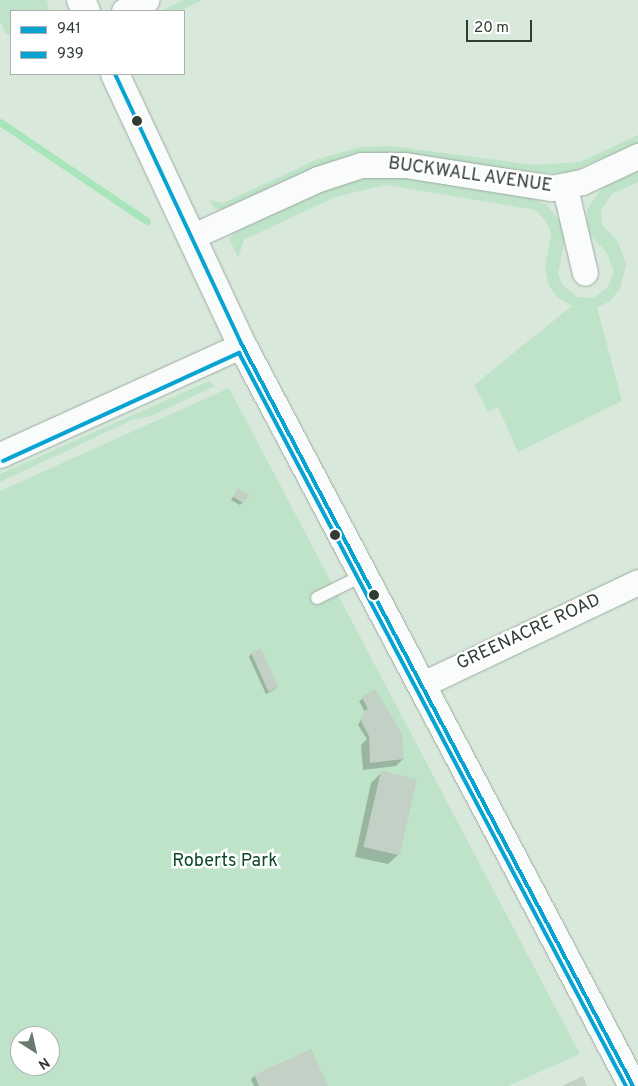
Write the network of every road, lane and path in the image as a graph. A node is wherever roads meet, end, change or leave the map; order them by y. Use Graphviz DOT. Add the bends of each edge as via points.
graph roads {
  1 [pos="147,0"];
  2 [pos="126,10"];
  3 [pos="115,75"];
  4 [pos="638,156"];
  5 [pos="564,188"];
  6 [pos="191,237"];
  7 [pos="585,272"];
  8 [pos="242,345"];
  9 [pos="0,454"];
  10 [pos="364,575"];
  11 [pos="638,582"];
  12 [pos="317,598"];
  13 [pos="421,685"];
  14 [pos="633,1086"];
  1 -- 2 [label="street"];
  3 -- 6 [label="main road"];
  4 -- 5 [label="street, BUCKWALL AVENUE"];
  5 -- 6 [label="street, BUCKWALL AVENUE" via="405,165 361,165 318,179"];
  5 -- 7 [label="street"];
  6 -- 8 [label="main road"];
  8 -- 9 [label="street"];
  8 -- 10 [label="main road"];
  10 -- 12 [label="lane"];
  10 -- 13 [label="main road"];
  11 -- 13 [label="street, GREENACRE ROAD"];
  13 -- 14 [label="main road"];
}
